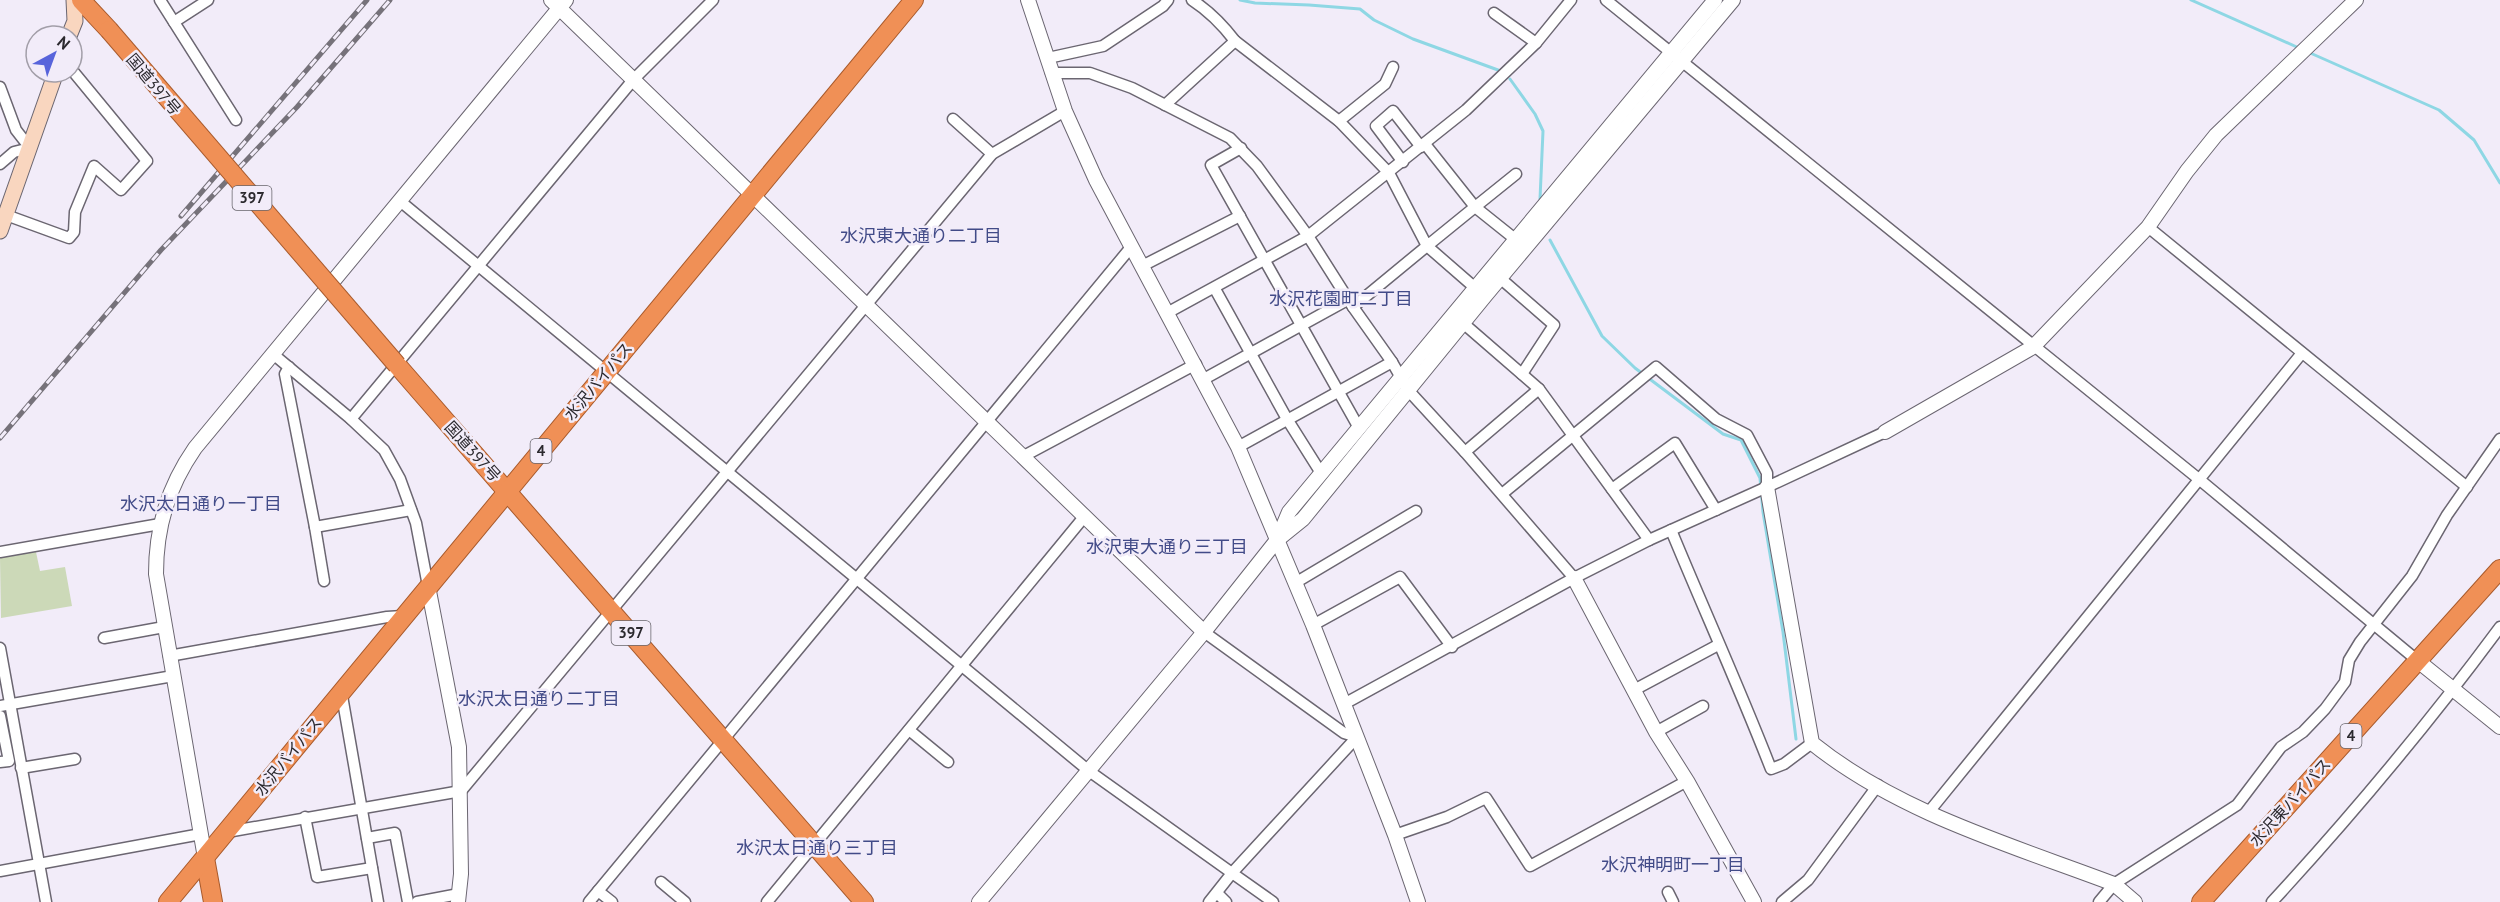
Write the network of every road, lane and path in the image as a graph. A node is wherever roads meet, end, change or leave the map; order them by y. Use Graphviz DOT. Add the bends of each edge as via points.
graph roads {
  1 [pos="74,0"];
  2 [pos="81,0"];
  3 [pos="160,0"];
  4 [pos="208,0"];
  5 [pos="712,0"];
  6 [pos="914,0"];
  7 [pos="1028,0"];
  8 [pos="1168,0"];
  9 [pos="1192,0"];
  10 [pos="1571,0"];
  11 [pos="1606,0"];
  12 [pos="1715,0"];
  13 [pos="1733,0"];
  14 [pos="2356,0"];
  15 [pos="559,3"];
  16 [pos="1494,13"];
  17 [pos="174,22"];
  18 [pos="74,24"];
  19 [pos="1235,41"];
  20 [pos="1536,43"];
  21 [pos="1676,57"];
  22 [pos="1048,58"];
  23 [pos="1393,67"];
  24 [pos="1051,73"];
  25 [pos="633,80"];
  26 [pos="52,84"];
  27 [pos="84,84"];
  28 [pos="0,87"];
  29 [pos="1165,105"];
  30 [pos="1065,111"];
  31 [pos="953,119"];
  32 [pos="236,120"];
  33 [pos="1339,122"];
  34 [pos="1423,145"];
  35 [pos="30,148"];
  36 [pos="1241,148"];
  37 [pos="992,154"];
  38 [pos="1403,162"];
  39 [pos="0,164"];
  40 [pos="1389,173"];
  41 [pos="1516,174"];
  42 [pos="752,195"];
  43 [pos="400,201"];
  44 [pos="1475,207"];
  45 [pos="6,215"];
  46 [pos="1240,216"];
  47 [pos="2148,227"];
  48 [pos="0,231"];
  49 [pos="1308,236"];
  50 [pos="1521,244"];
  51 [pos="1132,246"];
  52 [pos="1427,246"];
  53 [pos="1266,259"];
  54 [pos="478,265"];
  55 [pos="1142,266"];
  56 [pos="1500,278"];
  57 [pos="1215,289"];
  58 [pos="1480,292"];
  59 [pos="1351,303"];
  60 [pos="865,304"];
  61 [pos="1167,313"];
  62 [pos="1463,323"];
  63 [pos="1301,326"];
  64 [pos="2033,347"];
  65 [pos="2302,353"];
  66 [pos="273,354"];
  67 [pos="1251,354"];
  68 [pos="1392,362"];
  69 [pos="397,364"];
  70 [pos="1196,364"];
  71 [pos="289,367"];
  72 [pos="606,372"];
  73 [pos="1522,374"];
  74 [pos="1204,379"];
  75 [pos="1404,384"];
  76 [pos="1539,389"];
  77 [pos="1338,391"];
  78 [pos="351,419"];
  79 [pos="1287,419"];
  80 [pos="986,422"];
  81 [pos="1359,428"];
  82 [pos="1885,432"];
  83 [pos="1574,434"];
  84 [pos="2500,439"];
  85 [pos="1238,447"];
  86 [pos="1465,452"];
  87 [pos="1022,457"];
  88 [pos="727,471"];
  89 [pos="1321,473"];
  90 [pos="2200,480"];
  91 [pos="1767,487"];
  92 [pos="2467,487"];
  93 [pos="1612,489"];
  94 [pos="508,490"];
  95 [pos="1502,494"];
  96 [pos="411,510"];
  97 [pos="1716,510"];
  98 [pos="1416,511"];
  99 [pos="1084,517"];
  100 [pos="160,524"];
  101 [pos="315,527"];
  102 [pos="1671,530"];
  103 [pos="1277,540"];
  104 [pos="1649,540"];
  105 [pos="0,552"];
  106 [pos="2500,569"];
  107 [pos="856,578"];
  108 [pos="1574,578"];
  109 [pos="324,581"];
  110 [pos="1295,583"];
  111 [pos="428,586"];
  112 [pos="612,612"];
  113 [pos="403,616"];
  114 [pos="1313,625"];
  115 [pos="2373,625"];
  116 [pos="164,627"];
  117 [pos="2500,627"];
  118 [pos="1204,632"];
  119 [pos="104,638"];
  120 [pos="1718,645"];
  121 [pos="1452,647"];
  122 [pos="0,648"];
  123 [pos="169,656"];
  124 [pos="2418,661"];
  125 [pos="961,664"];
  126 [pos="173,676"];
  127 [pos="341,690"];
  128 [pos="1634,690"];
  129 [pos="2453,690"];
  130 [pos="1344,704"];
  131 [pos="5,705"];
  132 [pos="1703,706"];
  133 [pos="0,716"];
  134 [pos="2500,727"];
  135 [pos="909,730"];
  136 [pos="1656,732"];
  137 [pos="1357,737"];
  138 [pos="723,741"];
  139 [pos="1812,743"];
  140 [pos="75,759"];
  141 [pos="0,762"];
  142 [pos="948,762"];
  143 [pos="21,768"];
  144 [pos="1089,771"];
  145 [pos="1687,780"];
  146 [pos="1878,785"];
  147 [pos="461,791"];
  148 [pos="362,807"];
  149 [pos="1928,813"];
  150 [pos="305,817"];
  151 [pos="227,832"];
  152 [pos="201,834"];
  153 [pos="1395,835"];
  154 [pos="367,838"];
  155 [pos="814,845"];
  156 [pos="205,858"];
  157 [pos="39,864"];
  158 [pos="372,868"];
  159 [pos="0,871"];
  160 [pos="1232,873"];
  161 [pos="661,882"];
  162 [pos="2114,884"];
  163 [pos="598,891"];
  164 [pos="1217,893"];
  165 [pos="458,898"];
  166 [pos="46,902"];
  167 [pos="168,902"];
  168 [pos="213,902"];
  169 [pos="378,902"];
  170 [pos="408,902"];
  171 [pos="417,902"];
  172 [pos="589,902"];
  173 [pos="612,902"];
  174 [pos="685,902"];
  175 [pos="767,902"];
  176 [pos="864,902"];
  177 [pos="979,902"];
  178 [pos="1209,902"];
  179 [pos="1226,902"];
  180 [pos="1273,902"];
  181 [pos="1418,902"];
  182 [pos="1754,902"];
  183 [pos="1782,902"];
  184 [pos="2099,902"];
  185 [pos="2135,902"];
  186 [pos="2201,902"];
  187 [pos="2272,902"];
  1 -- 18 [label="main road"];
  2 -- 69 [label="highway, 国道397号 / 397, bridge"];
  3 -- 17 [label="street"];
  4 -- 17 [label="street"];
  5 -- 25 [label="street"];
  6 -- 42 [label="highway, 水沢バイパス / 4"];
  7 -- 22 [label="street"];
  8 -- 22 [label="street" via="1103,46"];
  9 -- 19 [label="street" via="1221,23"];
  10 -- 20 [label="street"];
  11 -- 21 [label="street"];
  12 -- 21 [label="street"];
  13 -- 21 [label="street"];
  14 -- 47 [label="street" via="2216,135"];
  15 -- 25 [label="street"];
  15 -- 43 [label="street"];
  16 -- 20 [label="street"];
  17 -- 32 [label="street"];
  19 -- 29 [label="street"];
  19 -- 33 [label="street"];
  20 -- 34 [label="street"];
  21 -- 50 [label="street"];
  21 -- 64 [label="street"];
  22 -- 24 [label="street"];
  23 -- 33 [label="street" via="1384,84"];
  24 -- 29 [label="street" via="1090,73"];
  24 -- 30 [label="street"];
  25 -- 42 [label="street"];
  25 -- 54 [label="street"];
  26 -- 35 [label="main road"];
  27 -- 45 [label="street" via="147,160 121,190 94,166 69,238"];
  28 -- 35 [label="street" via="16,130"];
  29 -- 36 [label="street" via="1230,138"];
  30 -- 37 [label="street"];
  30 -- 51 [label="street"];
  31 -- 37 [label="street"];
  33 -- 40 [label="street"];
  34 -- 38 [label="street"];
  34 -- 38 [label="street" via="1393,111 1376,126"];
  34 -- 44 [label="street"];
  35 -- 39 [label="street" via="14,152"];
  35 -- 45 [label="main road"];
  36 -- 46 [label="street" via="1211,165"];
  36 -- 49 [label="street"];
  37 -- 60 [label="street"];
  38 -- 40 [label="street"];
  40 -- 49 [label="street"];
  40 -- 52 [label="street"];
  41 -- 44 [label="street"];
  42 -- 60 [label="street"];
  42 -- 72 [label="highway, 水沢バイパス / 4"];
  43 -- 54 [label="street"];
  43 -- 66 [label="street"];
  44 -- 50 [label="street"];
  44 -- 52 [label="street"];
  45 -- 48 [label="main road"];
  46 -- 53 [label="street"];
  46 -- 55 [label="street"];
  47 -- 64 [label="street"];
  47 -- 65 [label="street"];
  49 -- 53 [label="street"];
  49 -- 59 [label="street"];
  50 -- 56 [label="street"];
  50 -- 58 [label="street"];
  51 -- 55 [label="street"];
  51 -- 80 [label="street"];
  52 -- 58 [label="street"];
  52 -- 59 [label="street"];
  53 -- 57 [label="street"];
  53 -- 63 [label="street"];
  54 -- 69 [label="street"];
  54 -- 72 [label="street"];
  55 -- 61 [label="street"];
  56 -- 58 [label="street"];
  56 -- 73 [label="street" via="1554,325"];
  57 -- 61 [label="street"];
  57 -- 67 [label="street"];
  58 -- 62 [label="street"];
  58 -- 75 [label="street"];
  59 -- 63 [label="street"];
  59 -- 68 [label="street"];
  60 -- 80 [label="street"];
  60 -- 88 [label="street"];
  61 -- 70 [label="street"];
  62 -- 73 [label="street"];
  62 -- 75 [label="street"];
  63 -- 67 [label="street"];
  63 -- 77 [label="street"];
  64 -- 82 [label="street"];
  64 -- 90 [label="street"];
  65 -- 90 [label="street"];
  65 -- 92 [label="street"];
  66 -- 71 [label="street"];
  66 -- 100 [label="street" via="184,464"];
  67 -- 74 [label="street"];
  67 -- 79 [label="street"];
  68 -- 75 [label="street"];
  68 -- 77 [label="street"];
  69 -- 78 [label="street"];
  69 -- 94 [label="highway, 国道397号 / 397"];
  70 -- 74 [label="street"];
  70 -- 87 [label="street"];
  71 -- 78 [label="street"];
  71 -- 101 [label="street" via="285,374"];
  72 -- 88 [label="street"];
  72 -- 94 [label="highway, 水沢バイパス / 4"];
  73 -- 76 [label="street"];
  74 -- 85 [label="street"];
  75 -- 81 [label="street"];
  75 -- 86 [label="street"];
  75 -- 103 [label="street" via="1303,519"];
  76 -- 83 [label="street"];
  76 -- 86 [label="street"];
  77 -- 79 [label="street"];
  77 -- 81 [label="street"];
  78 -- 96 [label="street" via="384,450"];
  79 -- 85 [label="street"];
  79 -- 89 [label="street"];
  80 -- 87 [label="street"];
  80 -- 107 [label="street"];
  81 -- 89 [label="street"];
  82 -- 91 [label="street"];
  83 -- 91 [label="street" via="1656,367 1716,419 1747,435 1767,473"];
  83 -- 93 [label="street"];
  83 -- 95 [label="street"];
  84 -- 92 [label="street"];
  85 -- 103 [label="street"];
  86 -- 95 [label="street"];
  87 -- 99 [label="street"];
  88 -- 107 [label="street"];
  88 -- 112 [label="street"];
  89 -- 103 [label="street" via="1288,512"];
  90 -- 115 [label="street"];
  90 -- 149 [label="street"];
  91 -- 97 [label="street"];
  91 -- 139 [label="street"];
  92 -- 115 [label="street" via="2412,576"];
  93 -- 97 [label="street" via="1675,443"];
  93 -- 104 [label="street"];
  94 -- 111 [label="highway, 水沢バイパス / 4"];
  94 -- 112 [label="highway, 国道397号 / 397"];
  95 -- 108 [label="street"];
  96 -- 101 [label="street"];
  96 -- 111 [label="street"];
  97 -- 102 [label="street"];
  98 -- 110 [label="street"];
  99 -- 118 [label="street"];
  99 -- 125 [label="street"];
  100 -- 105 [label="street"];
  100 -- 116 [label="street" via="156,574"];
  101 -- 109 [label="street"];
  102 -- 104 [label="street"];
  102 -- 120 [label="street"];
  103 -- 110 [label="street"];
  103 -- 118 [label="street"];
  104 -- 108 [label="street"];
  106 -- 124 [label="highway, 水沢東バイパス / 4"];
  107 -- 125 [label="street"];
  107 -- 138 [label="street"];
  108 -- 121 [label="street"];
  108 -- 128 [label="street"];
  110 -- 114 [label="street"];
  111 -- 113 [label="highway, 水沢バイパス / 4"];
  111 -- 147 [label="street" via="457,727"];
  112 -- 138 [label="highway, 国道397号 / 397"];
  112 -- 147 [label="street"];
  113 -- 123 [label="street"];
  113 -- 127 [label="highway, 水沢バイパス / 4"];
  114 -- 121 [label="street" via="1400,577"];
  114 -- 130 [label="street"];
  115 -- 124 [label="street"];
  115 -- 162 [label="street" via="2349,660 2345,682 2336,697 2313,724 2281,747 2237,805"];
  116 -- 119 [label="street"];
  116 -- 123 [label="street"];
  117 -- 129 [label="street"];
  118 -- 137 [label="street" via="1344,733"];
  118 -- 144 [label="street"];
  120 -- 128 [label="street"];
  120 -- 139 [label="street" via="1735,676 1771,769"];
  121 -- 130 [label="street"];
  122 -- 131 [label="street"];
  123 -- 126 [label="street"];
  124 -- 129 [label="street"];
  124 -- 186 [label="highway, 水沢東バイパス / 4"];
  125 -- 135 [label="street"];
  125 -- 144 [label="street"];
  126 -- 131 [label="street"];
  126 -- 152 [label="street"];
  127 -- 148 [label="street"];
  127 -- 151 [label="highway, 水沢バイパス / 4"];
  128 -- 136 [label="street"];
  129 -- 134 [label="street"];
  129 -- 187 [label="street" via="2353,813"];
  130 -- 137 [label="street"];
  131 -- 143 [label="street"];
  132 -- 136 [label="street"];
  133 -- 141 [label="street" via="9,761"];
  135 -- 142 [label="street"];
  135 -- 155 [label="street"];
  136 -- 145 [label="street"];
  137 -- 153 [label="street"];
  137 -- 160 [label="street"];
  138 -- 155 [label="highway, 国道397号 / 397"];
  138 -- 163 [label="street"];
  139 -- 146 [label="street"];
  140 -- 143 [label="street"];
  143 -- 157 [label="street"];
  144 -- 160 [label="street"];
  144 -- 177 [label="street"];
  145 -- 153 [label="street" via="1530,866 1486,798"];
  145 -- 182 [label="street"];
  146 -- 149 [label="street"];
  146 -- 183 [label="street" via="1808,880"];
  147 -- 148 [label="street"];
  147 -- 165 [label="street"];
  148 -- 150 [label="street"];
  148 -- 154 [label="street"];
  149 -- 162 [label="street"];
  150 -- 151 [label="street"];
  150 -- 158 [label="street" via="317,878"];
  151 -- 156 [label="highway, 水沢バイパス / 4"];
  152 -- 156 [label="street"];
  152 -- 157 [label="street"];
  153 -- 181 [label="street"];
  154 -- 158 [label="street"];
  154 -- 170 [label="street" via="395,833"];
  155 -- 175 [label="street"];
  155 -- 176 [label="highway, 国道397号 / 397"];
  156 -- 167 [label="highway, 水沢バイパス / 4"];
  156 -- 168 [label="highway"];
  157 -- 159 [label="street"];
  157 -- 166 [label="street"];
  158 -- 169 [label="street"];
  160 -- 164 [label="street"];
  160 -- 180 [label="street"];
  161 -- 174 [label="street"];
  162 -- 184 [label="street"];
  162 -- 185 [label="street"];
  163 -- 172 [label="street"];
  163 -- 173 [label="street"];
  164 -- 178 [label="street"];
  164 -- 179 [label="street"];
  165 -- 171 [label="street"];
}
